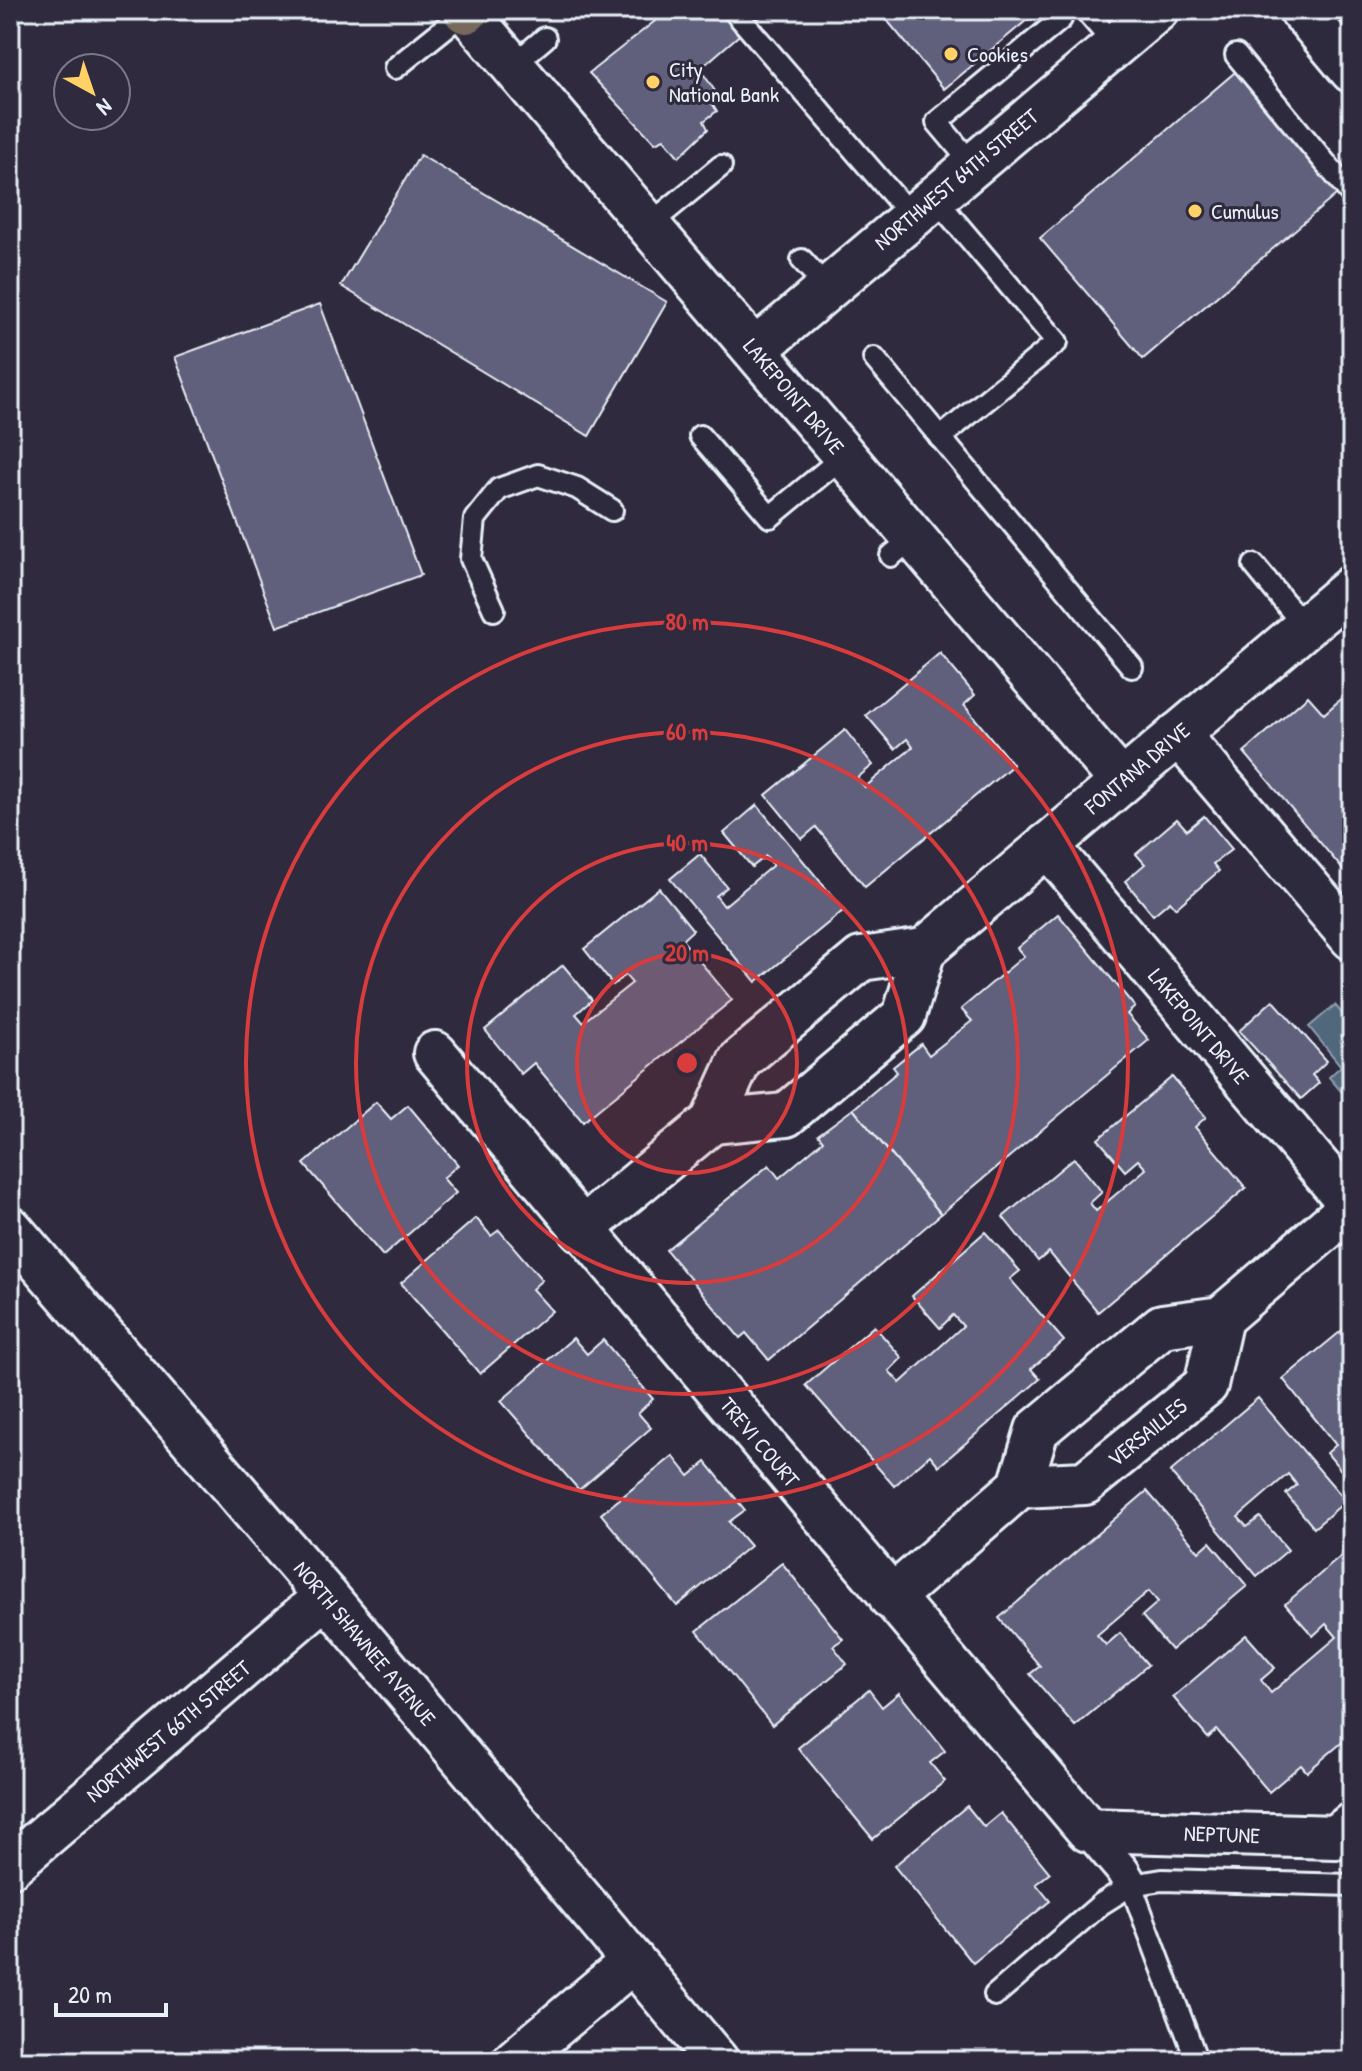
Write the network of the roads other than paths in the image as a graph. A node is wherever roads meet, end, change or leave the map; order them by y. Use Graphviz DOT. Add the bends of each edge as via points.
graph roads {
  1 [pos="733,10"];
  2 [pos="1053,10"];
  3 [pos="1085,10"];
  4 [pos="1157,10"];
  5 [pos="1301,10"];
  6 [pos="466,11"];
  7 [pos="545,38"];
  8 [pos="1115,45"];
  9 [pos="1236,55"];
  10 [pos="513,65"];
  11 [pos="395,68"];
  12 [pos="1352,71"];
  13 [pos="973,165"];
  14 [pos="721,166"];
  15 [pos="1352,195"];
  16 [pos="923,207"];
  17 [pos="649,225"];
  18 [pos="755,350"];
  19 [pos="874,358"];
  20 [pos="700,436"];
  21 [pos="940,438"];
  22 [pos="845,455"];
  23 [pos="612,510"];
  24 [pos="1254,565"];
  25 [pos="1352,587"];
  26 [pos="494,610"];
  27 [pos="1304,626"];
  28 [pos="1132,667"];
  29 [pos="1178,734"];
  30 [pos="1121,781"];
  31 [pos="1047,845"];
  32 [pos="1352,938"];
  33 [pos="924,950"];
  34 [pos="435,1053"];
  35 [pos="712,1122"];
  36 [pos="1352,1206"];
  37 [pos="581,1230"];
  38 [pos="16,1245"];
  39 [pos="1221,1318"];
  40 [pos="1020,1486"];
  41 [pos="326,1596"];
  42 [pos="891,1598"];
  43 [pos="1352,1824"];
  44 [pos="1088,1830"];
  45 [pos="10,1866"];
  46 [pos="1131,1885"];
  47 [pos="1352,1885"];
  48 [pos="633,1961"];
  49 [pos="995,1995"];
  50 [pos="514,2061"];
  51 [pos="717,2061"];
  52 [pos="1197,2061"];
  1 -- 16 [label="lane"];
  2 -- 13 [label="lane" via="1061,19 937,122"];
  3 -- 8 [label="lane"];
  4 -- 8 [label="street, NORTHWEST 64TH STREET"];
  5 -- 12 [label="street"];
  6 -- 10 [label="street, LAKEPOINT DRIVE"];
  6 -- 11 [label="lane"];
  7 -- 10 [label="lane"];
  8 -- 13 [label="street, NORTHWEST 64TH STREET"];
  9 -- 15 [label="lane"];
  10 -- 17 [label="street, LAKEPOINT DRIVE"];
  13 -- 16 [label="street, NORTHWEST 64TH STREET"];
  14 -- 17 [label="lane"];
  16 -- 18 [label="street, NORTHWEST 64TH STREET" via="814,274"];
  16 -- 21 [label="lane" via="1057,342"];
  17 -- 18 [label="street, LAKEPOINT DRIVE"];
  18 -- 22 [label="street, LAKEPOINT DRIVE"];
  19 -- 21 [label="lane"];
  20 -- 22 [label="lane" via="770,517"];
  21 -- 28 [label="lane"];
  22 -- 30 [label="street, LAKEPOINT DRIVE" via="903,547"];
  23 -- 26 [label="lane" via="577,488 538,475 499,489 475,519 471,559"];
  24 -- 27 [label="lane"];
  25 -- 27 [label="street, FONTANA DRIVE"];
  27 -- 29 [label="street, FONTANA DRIVE"];
  29 -- 30 [label="street, FONTANA DRIVE"];
  29 -- 32 [label="street"];
  30 -- 31 [label="street, FONTANA DRIVE"];
  31 -- 33 [label="street, FONTANA DRIVE"];
  31 -- 36 [label="street, LAKEPOINT DRIVE"];
  33 -- 35 [label="street" via="861,959 740,1060"];
  33 -- 35 [label="street" via="904,1016 786,1115"];
  34 -- 37 [label="street, TREVI COURT"];
  35 -- 37 [label="street"];
  36 -- 39 [label="street"];
  37 -- 42 [label="street, TREVI COURT"];
  38 -- 41 [label="street, NORTH SHAWNEE AVENUE"];
  39 -- 40 [label="street" via="1162,1326 1037,1430"];
  39 -- 40 [label="street, VERSAILLES" via="1206,1385 1085,1483"];
  40 -- 42 [label="street"];
  41 -- 45 [label="street, NORTHWEST 66TH STREET"];
  41 -- 48 [label="street, NORTH SHAWNEE AVENUE"];
  42 -- 44 [label="street, TREVI COURT"];
  43 -- 44 [label="street, NEPTUNE" via="1336,1837"];
  44 -- 46 [label="street"];
  46 -- 47 [label="lane" via="1162,1880"];
  46 -- 49 [label="lane" via="1101,1904"];
  46 -- 52 [label="lane"];
  48 -- 50 [label="street"];
  48 -- 51 [label="street, NORTH SHAWNEE AVENUE"];
}
